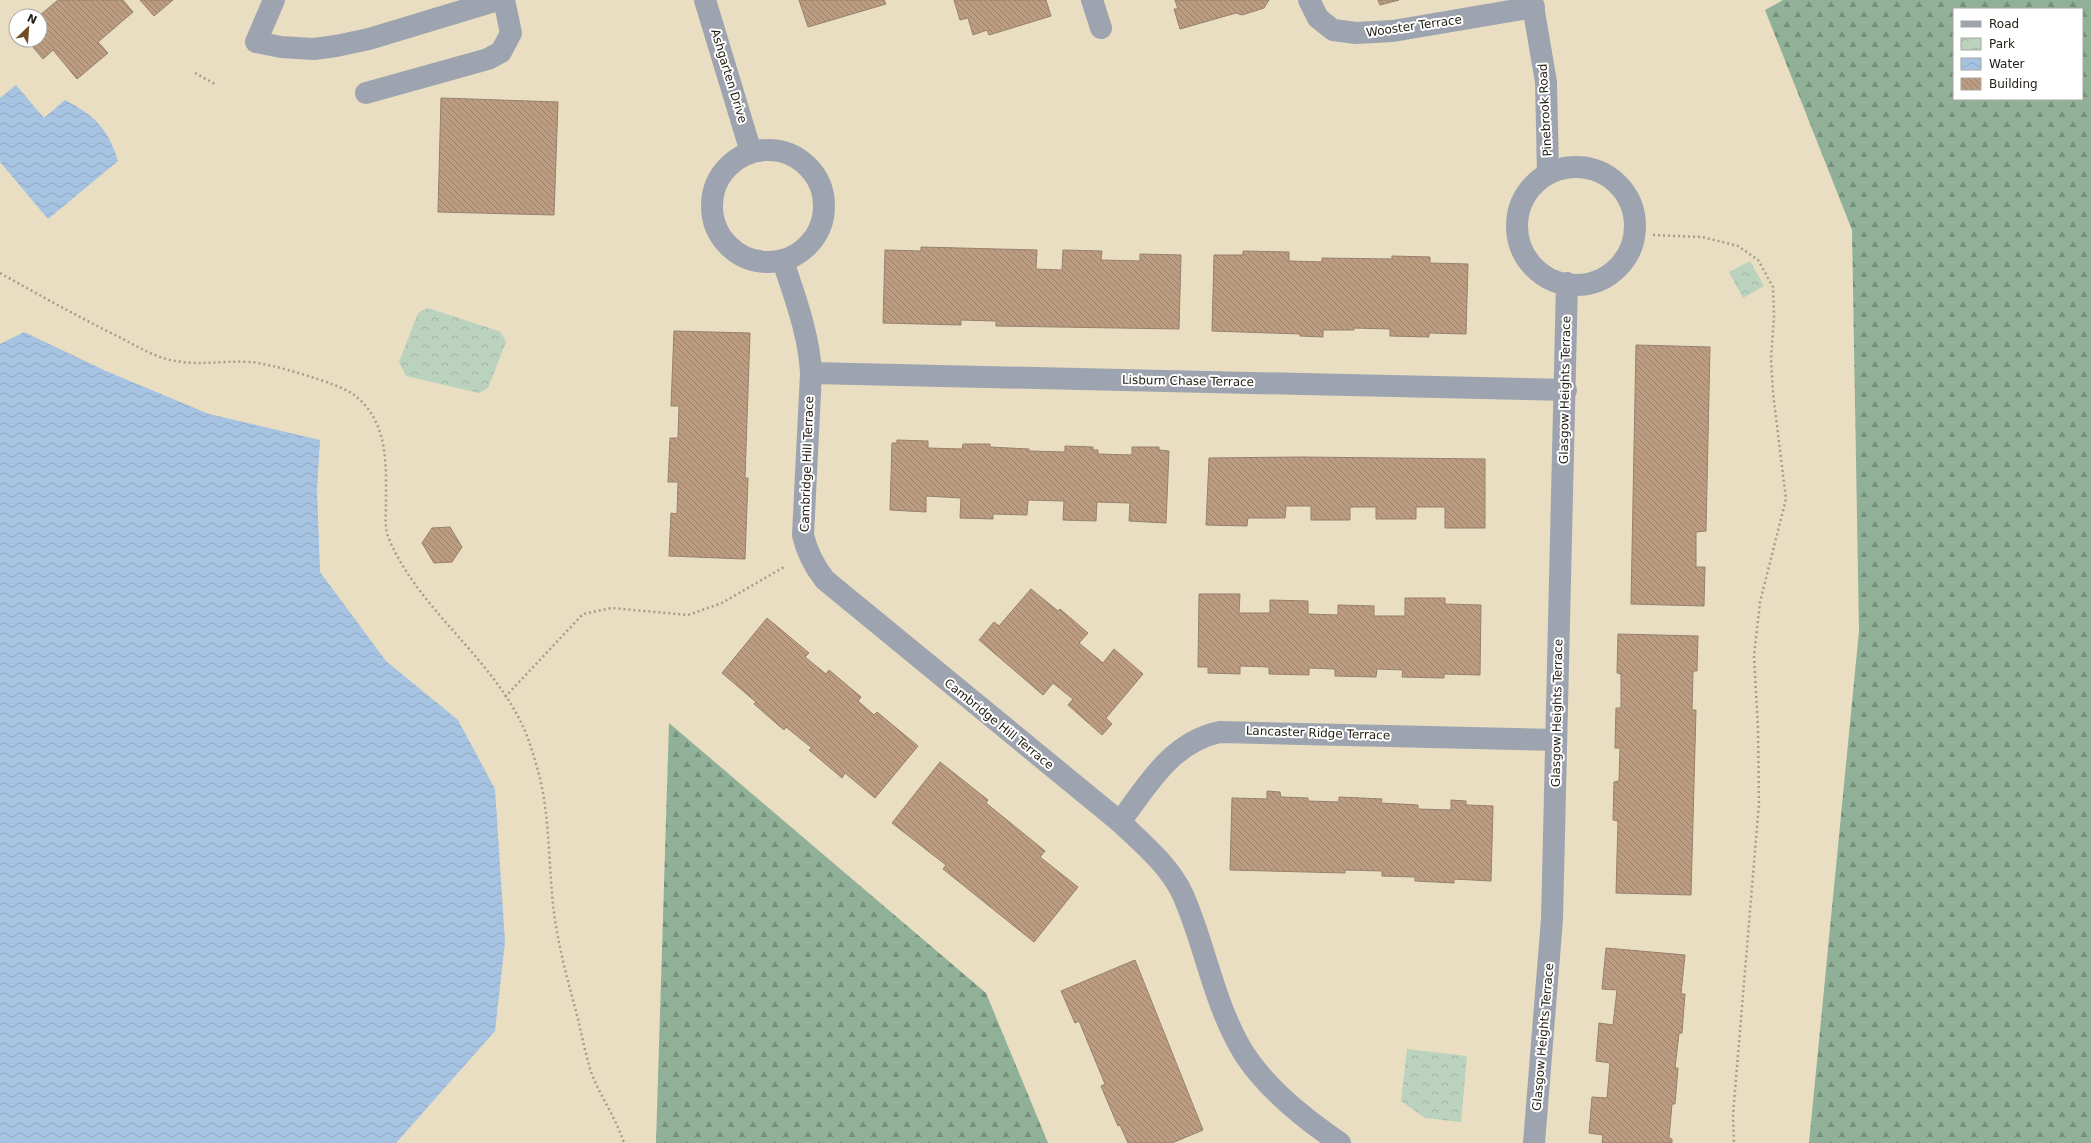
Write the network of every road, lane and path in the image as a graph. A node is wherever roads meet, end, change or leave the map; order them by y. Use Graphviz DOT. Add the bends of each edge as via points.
graph roads {
  1 [pos="274,0"];
  2 [pos="498,0"];
  3 [pos="504,0"];
  4 [pos="705,0"];
  5 [pos="1092,0"];
  6 [pos="1309,0"];
  7 [pos="1533,4"];
  8 [pos="1101,28"];
  9 [pos="195,73"];
  10 [pos="215,84"];
  11 [pos="366,93"];
  12 [pos="751,152"];
  13 [pos="1548,173"];
  14 [pos="1654,235"];
  15 [pos="783,261"];
  16 [pos="0,273"];
  17 [pos="1567,283"];
  18 [pos="811,373"];
  19 [pos="1566,390"];
  20 [pos="784,567"];
  21 [pos="505,697"];
  22 [pos="1556,740"];
  23 [pos="1120,822"];
  24 [pos="624,1143"];
  25 [pos="1340,1143"];
  26 [pos="1534,1143"];
  27 [pos="1734,1143"];
  1 -- 2 [label="street" via="256,42 314,49 368,40"];
  3 -- 11 [label="street" via="511,33 501,52 488,59"];
  4 -- 12 [label="street, Ashgarten Drive"];
  5 -- 8 [label="street"];
  6 -- 7 [label="street, Wooster Terrace" via="1318,18 1333,30 1356,34 1393,31"];
  7 -- 13 [label="street, Pinebrook Road" via="1546,82"];
  9 -- 10 [label="path"];
  12 -- 15 [label="street" via="725,169 716,183 712,198 712,214 716,229 724,243 742,256 766,263"];
  12 -- 15 [label="street" via="784,152 811,170 820,183 824,215 819,231 810,244 798,254"];
  13 -- 17 [label="street" via="1534,183 1523,198 1517,214 1517,232 1521,249 1531,264 1544,276"];
  13 -- 17 [label="street" via="1566,167 1584,167 1601,172 1616,183 1628,197 1634,214 1635,232 1631,249 1622,263 1609,275 1594,282 1577,285"];
  14 -- 27 [label="path" via="1702,237 1738,246 1758,260 1773,287 1771,366 1786,499 1760,602 1754,656 1759,803 1733,1115"];
  15 -- 18 [label="street, Cambridge Hill Terrace" via="807,337"];
  16 -- 21 [label="path" via="70,313 165,358 197,365 251,362 294,372 342,388 354,395 374,416 383,440 386,530 391,543 426,601 459,636"];
  17 -- 19 [label="street, Glasgow Heights Terrace"];
  18 -- 19 [label="street, Lisburn Chase Terrace"];
  18 -- 23 [label="street, Cambridge Hill Terrace" via="803,535 816,568 825,580"];
  19 -- 22 [label="street, Glasgow Heights Terrace"];
  20 -- 21 [label="path" via="722,603 688,615 612,608 583,614"];
  21 -- 24 [label="path" via="526,733 535,759 545,805 550,883 557,936 592,1072"];
  22 -- 23 [label="street, Lancaster Ridge Terrace" via="1220,732 1196,739 1170,758"];
  22 -- 26 [label="street, Glasgow Heights Terrace" via="1556,831 1552,919"];
  23 -- 25 [label="street, Cambridge Hill Terrace" via="1150,850 1183,894 1213,983 1234,1035 1246,1056 1266,1081"];
}
